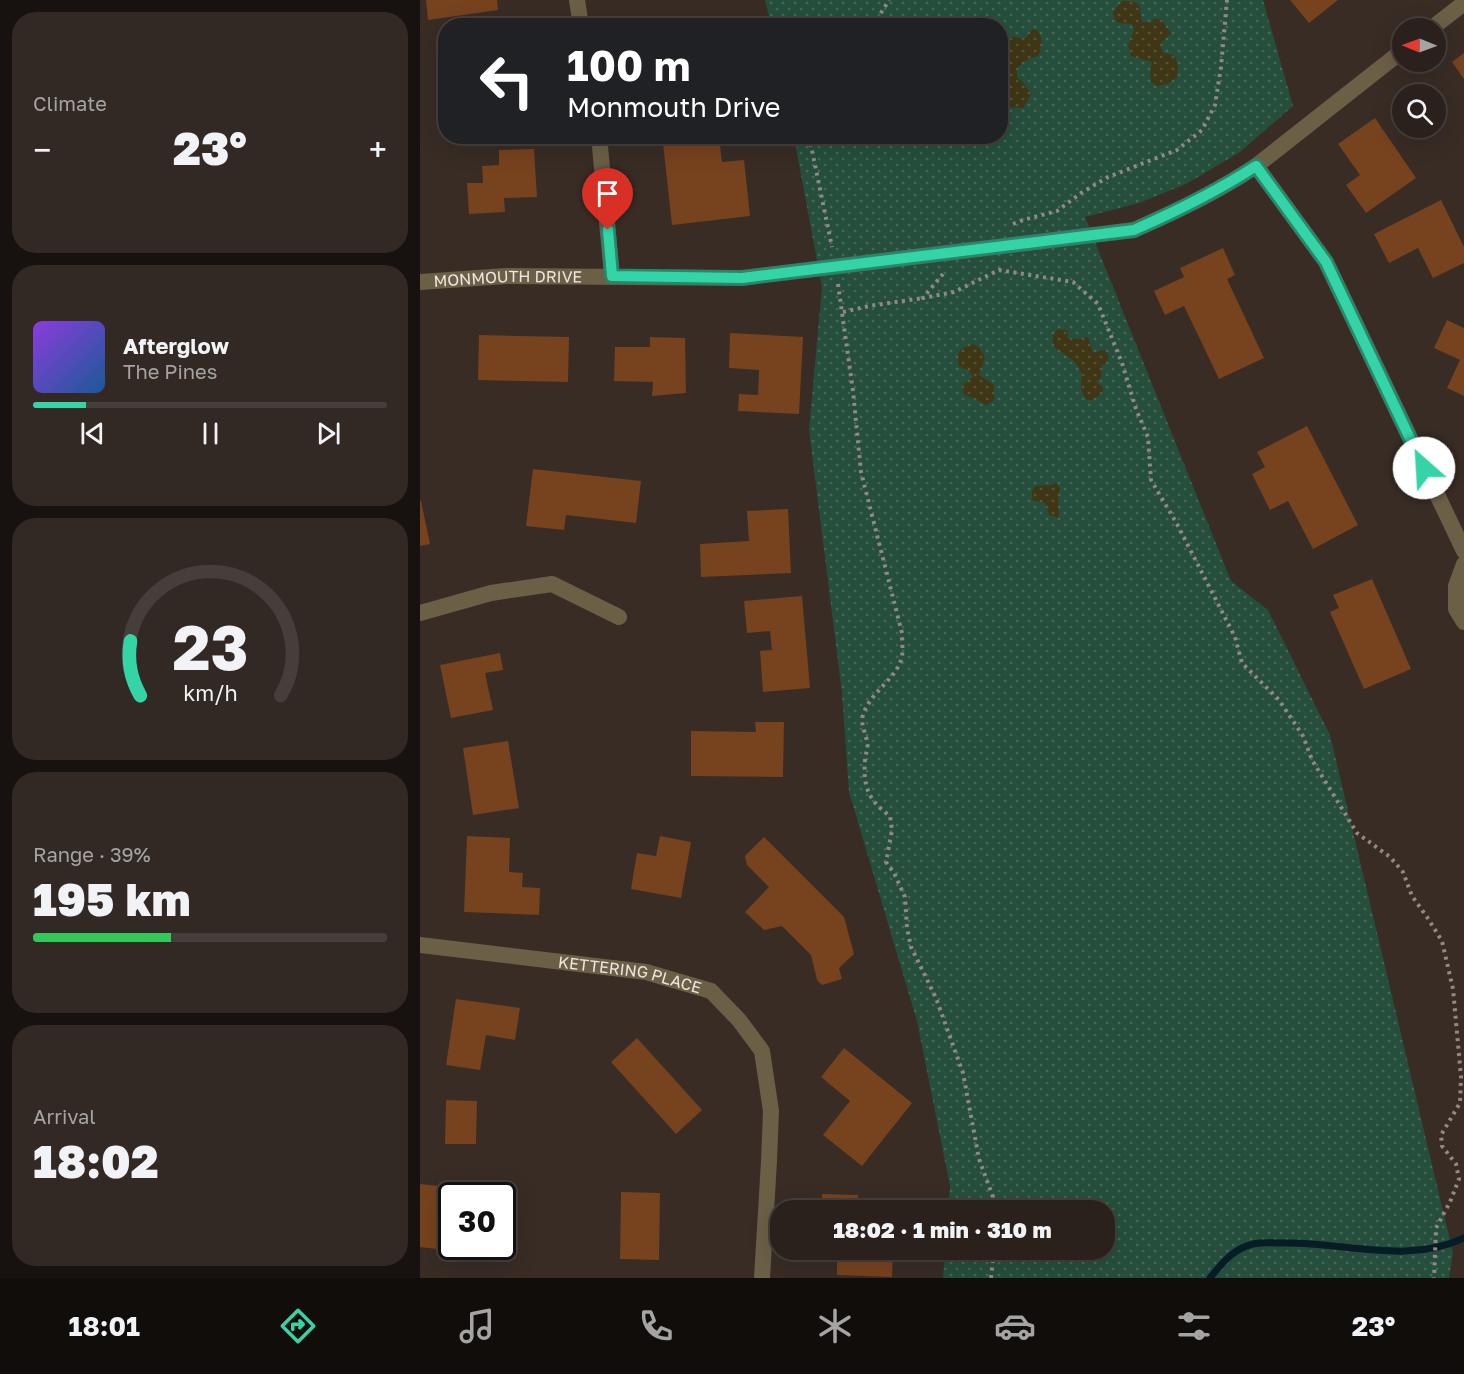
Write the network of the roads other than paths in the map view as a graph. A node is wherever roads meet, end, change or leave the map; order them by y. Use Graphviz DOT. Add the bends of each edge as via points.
graph roads {
  1 [pos="577,0"];
  2 [pos="1464,3"];
  3 [pos="580,18"];
  4 [pos="1445,18"];
  5 [pos="1392,59"];
  6 [pos="600,144"];
  7 [pos="1256,166"];
  8 [pos="612,276"];
  9 [pos="420,282"];
  10 [pos="1464,551"];
  11 [pos="1464,564"];
  12 [pos="420,613"];
  13 [pos="619,617"];
  14 [pos="1464,622"];
  15 [pos="420,945"];
  16 [pos="762,1278"];
  1 -- 3 [label="street"];
  2 -- 4 [label="street"];
  5 -- 7 [label="street, MONMOUTH DRIVE"];
  6 -- 8 [label="street"];
  7 -- 8 [label="street, MONMOUTH DRIVE" via="1185,208 1134,230 742,278"];
  7 -- 10 [label="street" via="1326,262"];
  8 -- 9 [label="street, MONMOUTH DRIVE" via="506,276"];
  11 -- 14 [label="street" via="1456,586 1456,609"];
  12 -- 13 [label="street" via="491,593 552,584"];
  15 -- 16 [label="street, KETTERING PLACE" via="646,972 711,992 739,1020 762,1052 771,1111"];
}
